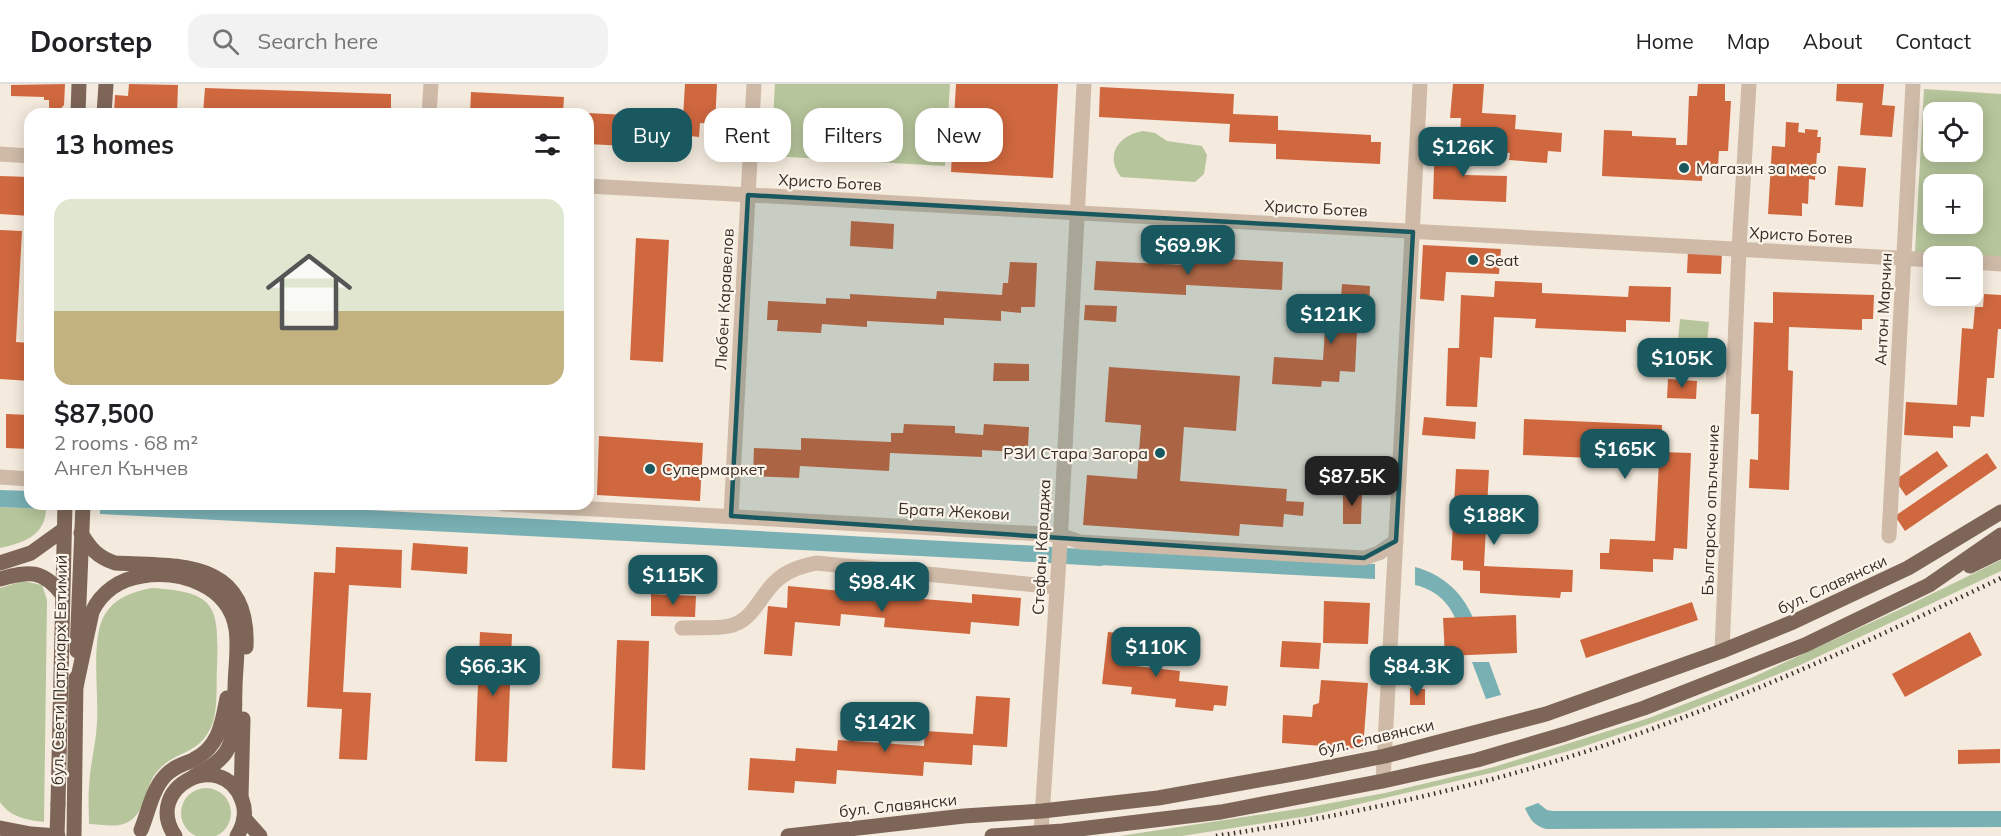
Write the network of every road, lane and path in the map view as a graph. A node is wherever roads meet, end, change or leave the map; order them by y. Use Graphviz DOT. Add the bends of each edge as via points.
graph roads {
  1 [pos="79,84"];
  2 [pos="106,84"];
  3 [pos="431,84"];
  4 [pos="754,84"];
  5 [pos="1083,84"];
  6 [pos="1420,84"];
  7 [pos="1749,84"];
  8 [pos="1913,84"];
  9 [pos="78,108"];
  10 [pos="104,108"];
  11 [pos="429,108"];
  12 [pos="0,154"];
  13 [pos="24,156"];
  14 [pos="594,186"];
  15 [pos="748,195"];
  16 [pos="1077,213"];
  17 [pos="1413,232"];
  18 [pos="1740,249"];
  19 [pos="1904,258"];
  20 [pos="1923,259"];
  21 [pos="1983,263"];
  22 [pos="2001,264"];
  23 [pos="0,477"];
  24 [pos="24,478"];
  25 [pos="594,509"];
  26 [pos="64,510"];
  27 [pos="82,510"];
  28 [pos="2001,512"];
  29 [pos="731,516"];
  30 [pos="63,526"];
  31 [pos="81,527"];
  32 [pos="2001,535"];
  33 [pos="1889,536"];
  34 [pos="1060,539"];
  35 [pos="1396,541"];
  36 [pos="2001,551"];
  37 [pos="0,564"];
  38 [pos="0,579"];
  39 [pos="1929,585"];
  40 [pos="1057,587"];
  41 [pos="62,594"];
  42 [pos="682,628"];
  43 [pos="236,648"];
  44 [pos="1722,651"];
  45 [pos="76,687"];
  46 [pos="1385,756"];
  47 [pos="193,777"];
  48 [pos="1383,781"];
  49 [pos="241,797"];
  50 [pos="170,800"];
  51 [pos="1042,810"];
  52 [pos="244,818"];
  53 [pos="0,819"];
  54 [pos="0,828"];
  55 [pos="21,832"];
  56 [pos="1041,832"];
  57 [pos="134,833"];
  58 [pos="58,836"];
  59 [pos="74,836"];
  60 [pos="175,836"];
  61 [pos="237,836"];
  62 [pos="260,836"];
  63 [pos="788,836"];
  64 [pos="992,836"];
  1 -- 9 [label="main road"];
  2 -- 10 [label="main road"];
  3 -- 11 [label="street"];
  4 -- 15 [label="street, Любен Каравелов"];
  5 -- 16 [label="street, Стефан Караджа"];
  6 -- 17 [label="street"];
  7 -- 18 [label="street, Българско опълчение"];
  8 -- 19 [label="street, Антон Марчин"];
  12 -- 13 [label="street"];
  14 -- 15 [label="street, Христо Ботев"];
  15 -- 16 [label="street, Христо Ботев"];
  15 -- 29 [label="street, Любен Каравелов"];
  16 -- 17 [label="street, Христо Ботев"];
  16 -- 34 [label="street, Стефан Караджа"];
  17 -- 18 [label="street, Христо Ботев"];
  17 -- 35 [label="street"];
  18 -- 19 [label="street, Христо Ботев"];
  18 -- 44 [label="street, Българско опълчение"];
  19 -- 20 [label="street, Христо Ботев"];
  19 -- 33 [label="street, Антон Марчин"];
  21 -- 22 [label="street"];
  23 -- 24 [label="street"];
  25 -- 29 [label="street, Братя Жекови"];
  26 -- 30 [label="main road, бул. Свети Патриарх Евтимий"];
  27 -- 31 [label="main road, бул. Свети Патриарх Евтимий"];
  28 -- 44 [label="main road, бул. Славянски" via="1908,568"];
  29 -- 34 [label="street, Братя Жекови"];
  30 -- 37 [label="main road" via="31,553"];
  30 -- 41 [label="main road, бул. Свети Патриарх Евтимий"];
  31 -- 45 [label="main road, бул. Свети Патриарх Евтимий"];
  31 -- 49 [label="main road" via="96,555 105,560 195,568 217,577 237,599 247,635"];
  32 -- 39 [label="main road"];
  34 -- 35 [label="street, Братя Жекови" via="1364,558"];
  34 -- 40 [label="street, Стефан Караджа"];
  35 -- 46 [label="street"];
  36 -- 39 [label="main road"];
  38 -- 41 [label="main road" via="33,573 44,576"];
  39 -- 48 [label="main road" via="1805,645 1644,708 1477,760"];
  40 -- 42 [label="street" via="816,563 793,568 774,582 755,610 736,623"];
  40 -- 51 [label="street, Стефан Караджа"];
  41 -- 58 [label="main road, бул. Свети Патриарх Евтимий, bridge"];
  43 -- 45 [label="main road" via="233,620 207,586 185,577 134,578 113,587 96,604"];
  43 -- 47 [label="main road" via="234,724 229,746 218,762"];
  43 -- 57 [label="main road" via="217,738 208,750 174,767 163,778"];
  44 -- 46 [label="main road, бул. Славянски" via="1546,714"];
  45 -- 59 [label="main road, бул. Свети Патриарх Евтимий"];
  46 -- 48 [label="street"];
  46 -- 51 [label="main road, бул. Славянски" via="1158,798"];
  47 -- 49 [label="main road" via="222,778"];
  47 -- 50 [label="main road" via="181,783"];
  48 -- 56 [label="main road" via="1221,812"];
  49 -- 52 [label="main road"];
  50 -- 57 [label="main road" via="154,820"];
  50 -- 60 [label="main road" via="168,819"];
  51 -- 56 [label="street, Стефан Караджа"];
  51 -- 63 [label="main road, бул. Славянски"];
  52 -- 61 [label="main road"];
  52 -- 62 [label="main road"];
  53 -- 55 [label="main road"];
  54 -- 55 [label="main road"];
  55 -- 58 [label="main road"];
  56 -- 64 [label="main road"];
}
